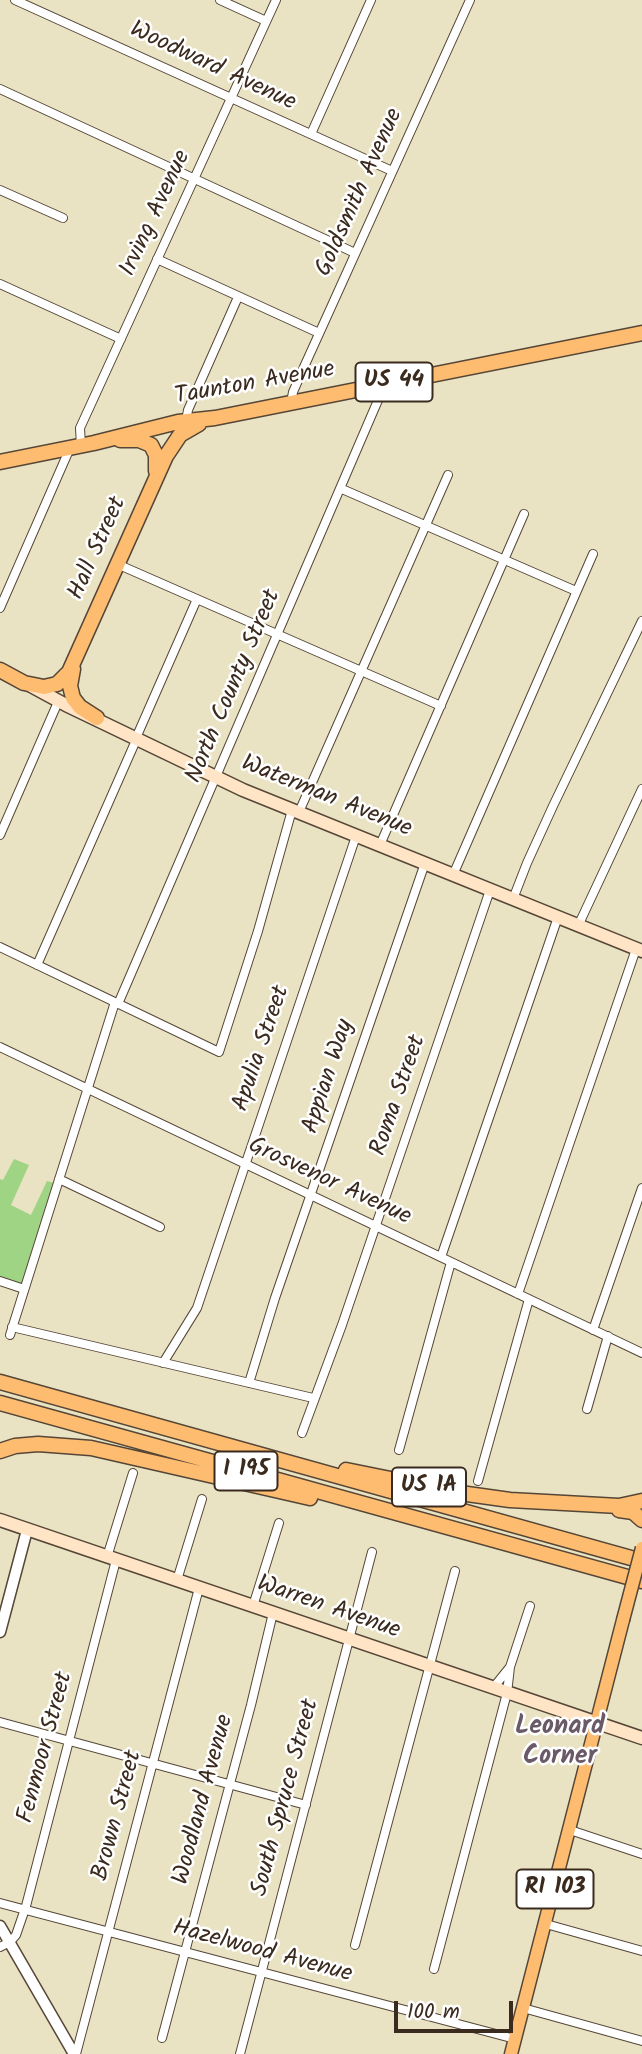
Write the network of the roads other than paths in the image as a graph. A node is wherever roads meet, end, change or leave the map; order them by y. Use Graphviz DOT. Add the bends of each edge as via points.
graph roads {
  1 [pos="15,0"];
  2 [pos="220,0"];
  3 [pos="276,0"];
  4 [pos="371,0"];
  5 [pos="470,0"];
  6 [pos="266,20"];
  7 [pos="0,89"];
  8 [pos="231,98"];
  9 [pos="311,134"];
  10 [pos="392,171"];
  11 [pos="194,178"];
  12 [pos="0,190"];
  13 [pos="63,218"];
  14 [pos="355,253"];
  15 [pos="157,259"];
  16 [pos="0,284"];
  17 [pos="238,297"];
  18 [pos="319,333"];
  19 [pos="642,333"];
  20 [pos="121,339"];
  21 [pos="386,384"];
  22 [pos="291,403"];
  23 [pos="215,418"];
  24 [pos="186,421"];
  25 [pos="81,446"];
  26 [pos="0,462"];
  27 [pos="447,475"];
  28 [pos="153,483"];
  29 [pos="342,489"];
  30 [pos="524,514"];
  31 [pos="424,525"];
  32 [pos="593,554"];
  33 [pos="505,560"];
  34 [pos="117,564"];
  35 [pos="576,591"];
  36 [pos="197,599"];
  37 [pos="0,608"];
  38 [pos="642,621"];
  39 [pos="279,635"];
  40 [pos="74,664"];
  41 [pos="0,670"];
  42 [pos="361,671"];
  43 [pos="24,682"];
  44 [pos="58,702"];
  45 [pos="441,706"];
  46 [pos="97,718"];
  47 [pos="136,738"];
  48 [pos="217,778"];
  49 [pos="642,789"];
  50 [pos="296,811"];
  51 [pos="0,835"];
  52 [pos="356,835"];
  53 [pos="380,845"];
  54 [pos="425,863"];
  55 [pos="453,875"];
  56 [pos="490,890"];
  57 [pos="513,899"];
  58 [pos="558,917"];
  59 [pos="578,926"];
  60 [pos="0,947"];
  61 [pos="639,950"];
  62 [pos="37,965"];
  63 [pos="117,1003"];
  64 [pos="0,1047"];
  65 [pos="88,1089"];
  66 [pos="244,1164"];
  67 [pos="60,1179"];
  68 [pos="642,1188"];
  69 [pos="311,1195"];
  70 [pos="376,1226"];
  71 [pos="160,1227"];
  72 [pos="441,1257"];
  73 [pos="451,1262"];
  74 [pos="0,1281"];
  75 [pos="24,1289"];
  76 [pos="518,1294"];
  77 [pos="529,1299"];
  78 [pos="593,1330"];
  79 [pos="608,1336"];
  80 [pos="642,1353"];
  81 [pos="163,1363"];
  82 [pos="0,1382"];
  83 [pos="249,1383"];
  84 [pos="313,1398"];
  85 [pos="0,1403"];
  86 [pos="587,1409"];
  87 [pos="302,1433"];
  88 [pos="218,1443"];
  89 [pos="398,1450"];
  90 [pos="0,1451"];
  91 [pos="132,1473"];
  92 [pos="478,1481"];
  93 [pos="202,1499"];
  94 [pos="642,1501"];
  95 [pos="590,1505"];
  96 [pos="0,1520"];
  97 [pos="642,1520"];
  98 [pos="279,1523"];
  99 [pos="27,1530"];
  100 [pos="492,1539"];
  101 [pos="642,1548"];
  102 [pos="372,1552"];
  103 [pos="112,1558"];
  104 [pos="642,1561"];
  105 [pos="455,1571"];
  106 [pos="177,1580"];
  107 [pos="642,1581"];
  108 [pos="199,1588"];
  109 [pos="253,1606"];
  110 [pos="530,1606"];
  111 [pos="273,1613"];
  112 [pos="0,1632"];
  113 [pos="349,1639"];
  114 [pos="429,1665"];
  115 [pos="510,1667"];
  116 [pos="493,1688"];
  117 [pos="507,1692"];
  118 [pos="0,1722"];
  119 [pos="596,1723"];
  120 [pos="642,1738"];
  121 [pos="68,1742"];
  122 [pos="154,1764"];
  123 [pos="229,1784"];
  124 [pos="306,1805"];
  125 [pos="570,1830"];
  126 [pos="642,1854"];
  127 [pos="0,1903"];
  128 [pos="25,1909"];
  129 [pos="546,1924"];
  130 [pos="0,1926"];
  131 [pos="108,1931"];
  132 [pos="5,1945"];
  133 [pos="355,1945"];
  134 [pos="642,1951"];
  135 [pos="184,1952"];
  136 [pos="434,1969"];
  137 [pos="261,1972"];
  138 [pos="523,2008"];
  139 [pos="162,2038"];
  140 [pos="515,2039"];
  141 [pos="642,2041"];
  142 [pos="242,2053"];
  143 [pos="75,2054"];
  144 [pos="511,2054"];
  1 -- 8 [label="street, Woodward Avenue"];
  2 -- 6 [label="street"];
  3 -- 6 [label="street, Irving Avenue"];
  4 -- 9 [label="street"];
  5 -- 10 [label="street, Goldsmith Avenue"];
  6 -- 8 [label="street, Irving Avenue"];
  7 -- 11 [label="street"];
  8 -- 9 [label="street, Woodward Avenue"];
  8 -- 11 [label="street, Irving Avenue"];
  9 -- 10 [label="street, Woodward Avenue"];
  10 -- 14 [label="street, Goldsmith Avenue"];
  11 -- 14 [label="street"];
  11 -- 15 [label="street, Irving Avenue"];
  12 -- 13 [label="street"];
  14 -- 18 [label="street, Goldsmith Avenue"];
  15 -- 17 [label="street"];
  15 -- 20 [label="street, Irving Avenue"];
  16 -- 20 [label="street"];
  17 -- 18 [label="street"];
  17 -- 24 [label="street"];
  18 -- 22 [label="street, Goldsmith Avenue"];
  19 -- 21 [label="highway, Taunton Avenue / US 44"];
  20 -- 25 [label="street, Irving Avenue" via="79,430"];
  21 -- 22 [label="highway, Taunton Avenue / US 44"];
  21 -- 29 [label="street, North County Street"];
  22 -- 23 [label="highway, Taunton Avenue / US 44"];
  23 -- 24 [label="highway, Taunton Avenue / US 44"];
  23 -- 28 [label="highway, Hall Street / US 44" via="180,435"];
  24 -- 25 [label="highway, Taunton Avenue / US 44"];
  25 -- 26 [label="highway, Taunton Avenue / US 44"];
  25 -- 28 [label="highway" via="134,440 147,443 156,455"];
  25 -- 37 [label="street, Irving Avenue"];
  27 -- 31 [label="street"];
  28 -- 34 [label="highway, Hall Street / US 44"];
  29 -- 31 [label="street"];
  29 -- 39 [label="street, North County Street"];
  30 -- 33 [label="street"];
  31 -- 33 [label="street"];
  31 -- 42 [label="street"];
  32 -- 35 [label="street"];
  33 -- 35 [label="street"];
  33 -- 45 [label="street"];
  34 -- 36 [label="street"];
  34 -- 40 [label="highway, Hall Street / US 44"];
  35 -- 55 [label="street"];
  36 -- 39 [label="street"];
  36 -- 47 [label="street"];
  38 -- 57 [label="street"];
  39 -- 42 [label="street"];
  39 -- 48 [label="street, North County Street"];
  40 -- 43 [label="highway, Hall Street / US 44" via="54,685"];
  40 -- 46 [label="highway" via="72,696"];
  41 -- 43 [label="highway, Waterman Avenue / US 44"];
  42 -- 45 [label="street"];
  42 -- 50 [label="street"];
  43 -- 44 [label="main road, Waterman Avenue"];
  44 -- 46 [label="main road, Waterman Avenue"];
  44 -- 51 [label="street"];
  45 -- 53 [label="street"];
  46 -- 47 [label="main road, Waterman Avenue"];
  47 -- 48 [label="main road, Waterman Avenue"];
  47 -- 62 [label="street"];
  48 -- 50 [label="main road, Waterman Avenue"];
  48 -- 63 [label="street, North County Street"];
  49 -- 59 [label="street"];
  50 -- 52 [label="main road, Waterman Avenue"];
  50 -- 63 [label="street" via="219,1052"];
  52 -- 53 [label="main road, Waterman Avenue"];
  52 -- 66 [label="street, Apulia Street"];
  53 -- 54 [label="main road, Waterman Avenue"];
  54 -- 55 [label="main road, Waterman Avenue"];
  54 -- 69 [label="street, Appian Way"];
  55 -- 56 [label="main road, Waterman Avenue"];
  56 -- 57 [label="main road, Waterman Avenue"];
  56 -- 70 [label="street, Roma Street"];
  57 -- 58 [label="main road, Waterman Avenue"];
  58 -- 59 [label="main road, Waterman Avenue"];
  58 -- 72 [label="street"];
  59 -- 61 [label="main road, Waterman Avenue"];
  60 -- 62 [label="street"];
  61 -- 76 [label="street"];
  62 -- 63 [label="street"];
  63 -- 65 [label="street, North County Street"];
  64 -- 65 [label="street, Grosvenor Avenue"];
  65 -- 66 [label="street, Grosvenor Avenue"];
  65 -- 67 [label="street, North County Street"];
  66 -- 69 [label="street, Grosvenor Avenue"];
  66 -- 81 [label="street, Apulia Street" via="197,1308"];
  67 -- 71 [label="street"];
  67 -- 75 [label="street, North County Street"];
  68 -- 78 [label="street"];
  69 -- 70 [label="street, Grosvenor Avenue"];
  69 -- 83 [label="street, Appian Way"];
  70 -- 72 [label="street, Grosvenor Avenue"];
  70 -- 84 [label="street, Roma Street"];
  72 -- 73 [label="street, Grosvenor Avenue"];
  73 -- 76 [label="street, Grosvenor Avenue"];
  73 -- 89 [label="street"];
  74 -- 75 [label="street"];
  75 -- 81 [label="street, North County Street" via="11,1331"];
  76 -- 77 [label="street, Grosvenor Avenue"];
  77 -- 78 [label="street, Grosvenor Avenue"];
  77 -- 92 [label="street"];
  78 -- 79 [label="street, Grosvenor Avenue"];
  79 -- 80 [label="street, Grosvenor Avenue"];
  79 -- 86 [label="street"];
  81 -- 83 [label="street"];
  82 -- 88 [label="highway, I 195"];
  83 -- 84 [label="street"];
  84 -- 87 [label="street, Roma Street"];
  85 -- 100 [label="highway, I 195"];
  88 -- 95 [label="highway, US 1A" via="469,1495"];
  88 -- 104 [label="highway, I 195"];
  90 -- 100 [label="highway" via="37,1444 109,1451"];
  91 -- 103 [label="street, Fenmoor Street"];
  93 -- 106 [label="street"];
  94 -- 95 [label="highway, US 1A" via="624,1506"];
  95 -- 97 [label="highway" via="633,1512"];
  96 -- 99 [label="main road, Warren Avenue"];
  98 -- 109 [label="street"];
  99 -- 103 [label="main road, Warren Avenue"];
  99 -- 112 [label="street"];
  100 -- 107 [label="highway, I 195"];
  101 -- 119 [label="main road, bridge"];
  102 -- 113 [label="street, South Spruce Street"];
  103 -- 106 [label="main road, Warren Avenue"];
  103 -- 121 [label="street, Fenmoor Street"];
  105 -- 114 [label="street"];
  106 -- 108 [label="main road, Warren Avenue"];
  108 -- 109 [label="main road, Warren Avenue"];
  108 -- 122 [label="street, Brown Street"];
  109 -- 111 [label="main road, Warren Avenue"];
  110 -- 115 [label="street"];
  111 -- 113 [label="main road, Warren Avenue"];
  111 -- 123 [label="street, Woodland Avenue"];
  113 -- 114 [label="main road, Warren Avenue"];
  113 -- 124 [label="street, South Spruce Street"];
  114 -- 116 [label="main road, Warren Avenue"];
  114 -- 133 [label="street"];
  115 -- 116 [label="street"];
  115 -- 117 [label="street"];
  116 -- 117 [label="main road, Warren Avenue"];
  117 -- 119 [label="main road, Warren Avenue"];
  117 -- 136 [label="street"];
  118 -- 121 [label="street"];
  119 -- 120 [label="main road, Warren Avenue"];
  119 -- 125 [label="main road, RI 103"];
  121 -- 122 [label="street"];
  121 -- 128 [label="street, Fenmoor Street"];
  122 -- 123 [label="street"];
  122 -- 131 [label="street, Brown Street"];
  123 -- 124 [label="street"];
  123 -- 135 [label="street, Woodland Avenue"];
  124 -- 137 [label="street, South Spruce Street"];
  125 -- 126 [label="street"];
  125 -- 129 [label="main road, RI 103"];
  127 -- 128 [label="street, Hazelwood Avenue"];
  128 -- 131 [label="street, Hazelwood Avenue"];
  128 -- 132 [label="street, Fenmoor Street" via="16,1935"];
  129 -- 134 [label="street"];
  129 -- 138 [label="main road, RI 103"];
  130 -- 132 [label="street"];
  131 -- 135 [label="street, Hazelwood Avenue"];
  131 -- 143 [label="street, Brown Street"];
  132 -- 143 [label="street"];
  135 -- 137 [label="street, Hazelwood Avenue"];
  135 -- 139 [label="street, Woodland Avenue"];
  137 -- 140 [label="street, Hazelwood Avenue"];
  137 -- 142 [label="street, South Spruce Street"];
  138 -- 140 [label="main road, RI 103"];
  138 -- 141 [label="street"];
  140 -- 144 [label="main road, RI 103"];
}
